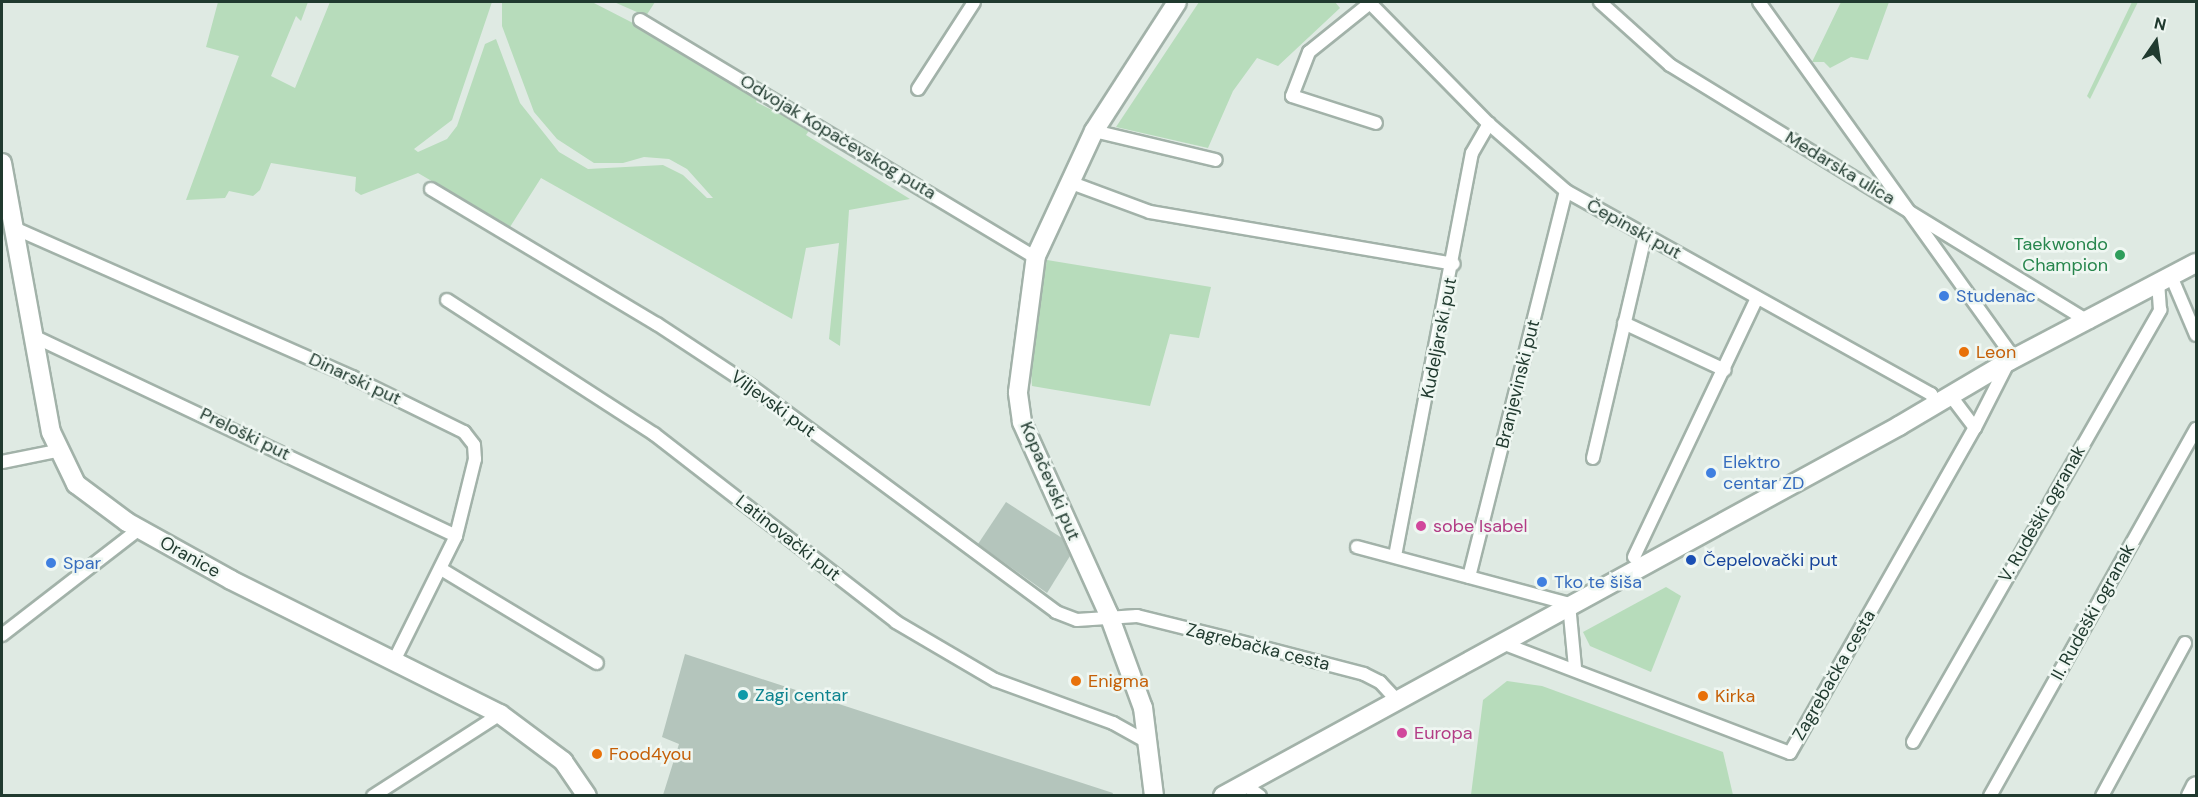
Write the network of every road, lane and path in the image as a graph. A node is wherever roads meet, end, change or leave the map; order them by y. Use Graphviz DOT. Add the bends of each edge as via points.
graph roads {
  1 [pos="974,2"];
  2 [pos="1177,2"];
  3 [pos="1369,2"];
  4 [pos="1600,2"];
  5 [pos="1759,2"];
  6 [pos="640,20"];
  7 [pos="918,89"];
  8 [pos="1376,123"];
  9 [pos="1489,124"];
  10 [pos="1094,131"];
  11 [pos="1216,160"];
  12 [pos="2,164"];
  13 [pos="1069,182"];
  14 [pos="430,189"];
  15 [pos="1566,191"];
  16 [pos="1904,206"];
  17 [pos="14,228"];
  18 [pos="1645,236"];
  19 [pos="1036,258"];
  20 [pos="2196,263"];
  21 [pos="1454,264"];
  22 [pos="2165,280"];
  23 [pos="1757,298"];
  24 [pos="447,300"];
  25 [pos="2090,322"];
  26 [pos="1624,323"];
  27 [pos="2196,335"];
  28 [pos="33,336"];
  29 [pos="2009,361"];
  30 [pos="1725,370"];
  31 [pos="1944,400"];
  32 [pos="1976,428"];
  33 [pos="2196,429"];
  34 [pos="56,451"];
  35 [pos="1593,458"];
  36 [pos="2,462"];
  37 [pos="139,529"];
  38 [pos="456,536"];
  39 [pos="1357,547"];
  40 [pos="1395,556"];
  41 [pos="1634,557"];
  42 [pos="441,569"];
  43 [pos="1469,577"];
  44 [pos="1569,604"];
  45 [pos="1109,615"];
  46 [pos="2,635"];
  47 [pos="1502,643"];
  48 [pos="2185,643"];
  49 [pos="393,663"];
  50 [pos="597,663"];
  51 [pos="1575,668"];
  52 [pos="1397,700"];
  53 [pos="500,714"];
  54 [pos="1147,742"];
  55 [pos="1913,742"];
  56 [pos="2196,786"];
  57 [pos="1244,790"];
  58 [pos="374,795"];
  59 [pos="587,795"];
  60 [pos="1154,795"];
  61 [pos="1223,795"];
  62 [pos="1260,795"];
  63 [pos="1990,795"];
  64 [pos="2102,795"];
  65 [pos="2191,795"];
  1 -- 7 [label="street"];
  2 -- 10 [label="street, Kopačevski put"];
  3 -- 8 [label="street" via="1309,52 1292,96"];
  3 -- 9 [label="street, Čepinski put"];
  4 -- 16 [label="street, Medarska ulica" via="1670,65"];
  5 -- 16 [label="street"];
  6 -- 19 [label="street, Odvojak Kopačevskog puta"];
  9 -- 15 [label="street, Čepinski put"];
  9 -- 21 [label="street, Kudeljarski put" via="1472,153"];
  10 -- 11 [label="street"];
  10 -- 13 [label="street, Kopačevski put"];
  12 -- 17 [label="street, Oranice"];
  13 -- 19 [label="street, Kopačevski put"];
  13 -- 21 [label="street" via="1150,212"];
  14 -- 45 [label="street, Viljevski put" via="657,324 751,387 1056,612 1077,620"];
  15 -- 18 [label="street, Čepinski put"];
  15 -- 43 [label="street, Branjevinski put"];
  16 -- 25 [label="street, Medarska ulica"];
  16 -- 29 [label="street" via="2008,350"];
  17 -- 28 [label="street, Oranice"];
  17 -- 38 [label="street, Dinarski put" via="352,377 464,432 474,445 475,459"];
  18 -- 23 [label="street, Čepinski put"];
  18 -- 26 [label="street"];
  19 -- 45 [label="street, Kopačevski put" via="1019,359 1022,422"];
  20 -- 22 [label="street"];
  21 -- 40 [label="street, Kudeljarski put"];
  22 -- 25 [label="street"];
  22 -- 27 [label="street"];
  22 -- 55 [label="street, V. Rudeški ogranak" via="2160,310"];
  23 -- 30 [label="street"];
  23 -- 31 [label="street, Čepinski put"];
  24 -- 54 [label="street, Latinovački put" via="654,434 896,622 995,680 1113,723"];
  25 -- 29 [label="street"];
  26 -- 30 [label="street"];
  26 -- 35 [label="street"];
  28 -- 34 [label="street, Oranice"];
  28 -- 38 [label="street, Preloški put"];
  29 -- 31 [label="street"];
  29 -- 32 [label="street, Zagrebačka cesta"];
  30 -- 41 [label="street"];
  31 -- 32 [label="street"];
  31 -- 44 [label="street"];
  32 -- 51 [label="street, Zagrebačka cesta" via="1790,753"];
  33 -- 63 [label="street, II. Rudeški ogranak"];
  34 -- 36 [label="street"];
  34 -- 37 [label="street, Oranice" via="88,497"];
  37 -- 46 [label="street"];
  37 -- 49 [label="street, Oranice"];
  38 -- 42 [label="street, Dinarski put"];
  39 -- 40 [label="street"];
  40 -- 43 [label="street"];
  42 -- 49 [label="street, Dinarski put"];
  42 -- 50 [label="street"];
  43 -- 44 [label="street"];
  44 -- 47 [label="street"];
  44 -- 51 [label="street"];
  45 -- 52 [label="street, Zagrebačka cesta" via="1137,616 1364,674 1380,682"];
  45 -- 54 [label="street, Kopačevski put" via="1143,708"];
  47 -- 51 [label="street, Zagrebačka cesta"];
  47 -- 52 [label="street"];
  48 -- 64 [label="street"];
  49 -- 53 [label="street, Oranice"];
  52 -- 57 [label="street"];
  53 -- 58 [label="street"];
  53 -- 59 [label="street, Oranice" via="569,767"];
  54 -- 60 [label="street, Kopačevski put"];
  56 -- 65 [label="street"];
  57 -- 61 [label="street"];
  57 -- 62 [label="street"];
}
